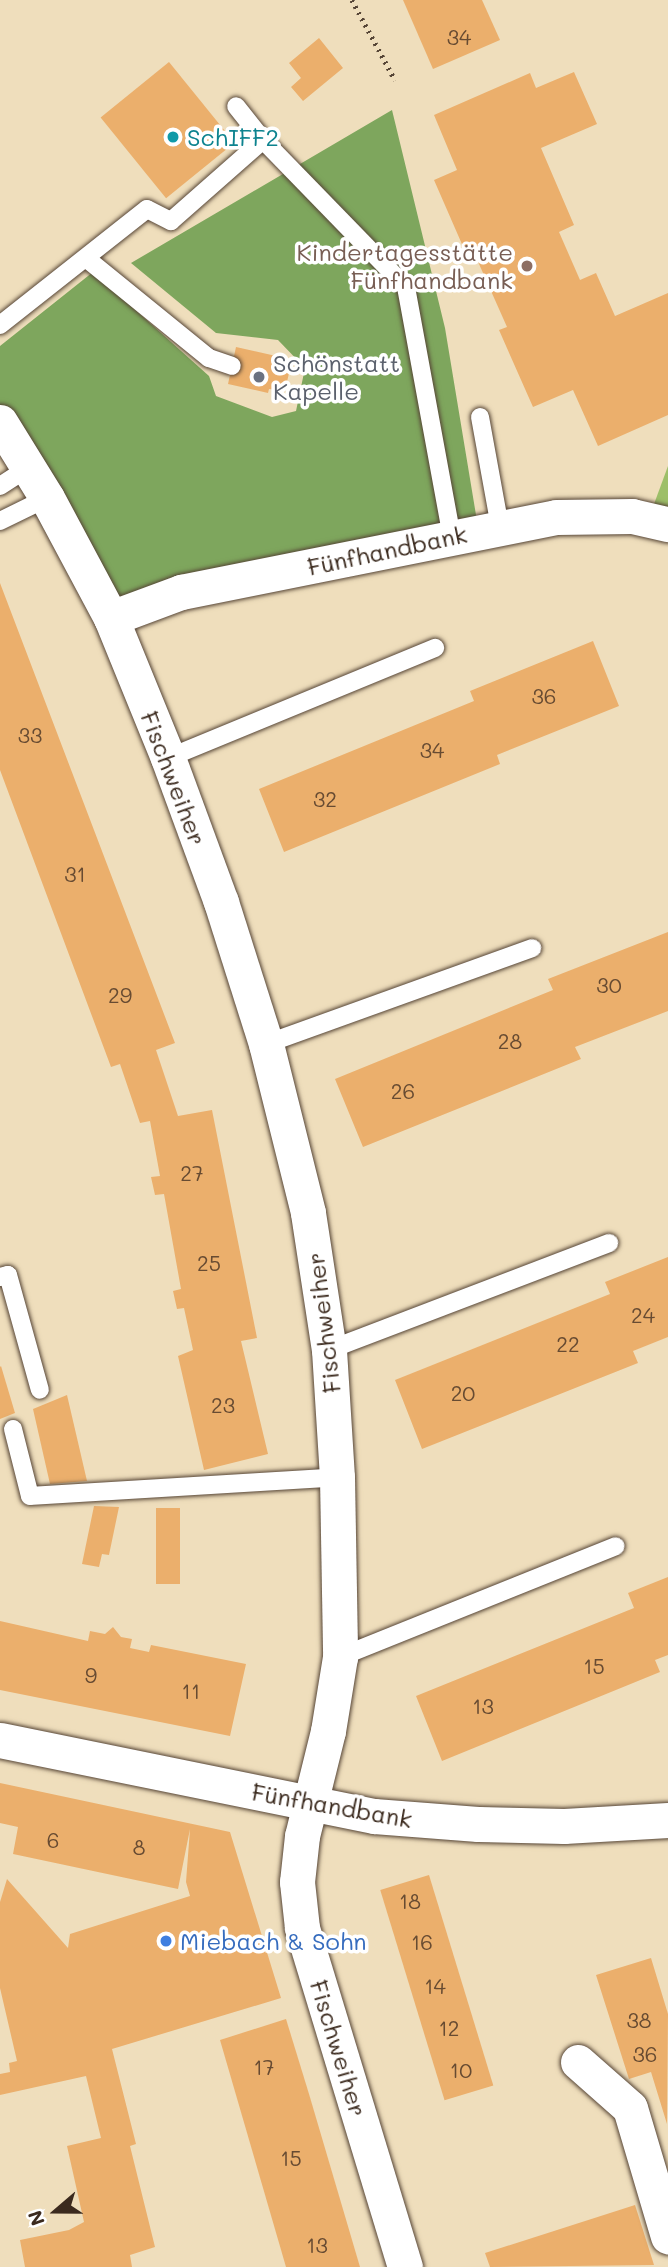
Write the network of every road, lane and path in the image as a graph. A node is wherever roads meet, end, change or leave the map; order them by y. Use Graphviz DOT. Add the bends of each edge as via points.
graph roads {
  1 [pos="352,0"];
  2 [pos="395,80"];
  3 [pos="236,106"];
  4 [pos="263,140"];
  5 [pos="87,260"];
  6 [pos="0,326"];
  7 [pos="232,366"];
  8 [pos="480,417"];
  9 [pos="0,422"];
  10 [pos="29,467"];
  11 [pos="0,486"];
  12 [pos="47,498"];
  13 [pos="0,521"];
  14 [pos="668,524"];
  15 [pos="500,527"];
  16 [pos="452,537"];
  17 [pos="111,618"];
  18 [pos="435,648"];
  19 [pos="168,758"];
  20 [pos="532,948"];
  21 [pos="266,1044"];
  22 [pos="609,1243"];
  23 [pos="0,1277"];
  24 [pos="329,1350"];
  25 [pos="40,1390"];
  26 [pos="13,1429"];
  27 [pos="337,1477"];
  28 [pos="616,1546"];
  29 [pos="340,1657"];
  30 [pos="0,1740"];
  31 [pos="310,1803"];
  32 [pos="668,1820"];
  33 [pos="578,2062"];
  34 [pos="668,2236"];
  35 [pos="405,2267"];
  1 -- 2 [label="path"];
  3 -- 4 [label="lane"];
  4 -- 5 [label="lane" via="171,221 147,209"];
  4 -- 16 [label="lane" via="407,287"];
  5 -- 6 [label="lane"];
  5 -- 7 [label="lane" via="209,358"];
  8 -- 15 [label="lane"];
  9 -- 10 [label="street, Fischweiher"];
  10 -- 11 [label="lane"];
  10 -- 12 [label="street, Fischweiher"];
  12 -- 13 [label="lane"];
  12 -- 17 [label="street, Fischweiher"];
  14 -- 15 [label="street, Fünfhandbank" via="600,515"];
  15 -- 16 [label="street, Fünfhandbank"];
  16 -- 17 [label="street, Fünfhandbank" via="181,592"];
  17 -- 19 [label="street, Fischweiher"];
  18 -- 19 [label="lane"];
  19 -- 21 [label="street, Fischweiher"];
  20 -- 21 [label="lane"];
  21 -- 24 [label="street, Fischweiher" via="308,1213"];
  22 -- 24 [label="lane"];
  23 -- 25 [label="lane" via="8,1275"];
  24 -- 27 [label="street, Fischweiher"];
  26 -- 27 [label="lane" via="30,1496"];
  27 -- 29 [label="street, Fischweiher"];
  28 -- 29 [label="lane"];
  29 -- 31 [label="street, Fischweiher"];
  30 -- 31 [label="street, Fünfhandbank"];
  31 -- 32 [label="street, Fünfhandbank" via="374,1816 478,1824 564,1826"];
  31 -- 35 [label="street, Fischweiher" via="297,1882 302,1928"];
  33 -- 34 [label="street" via="630,2108"];
}
